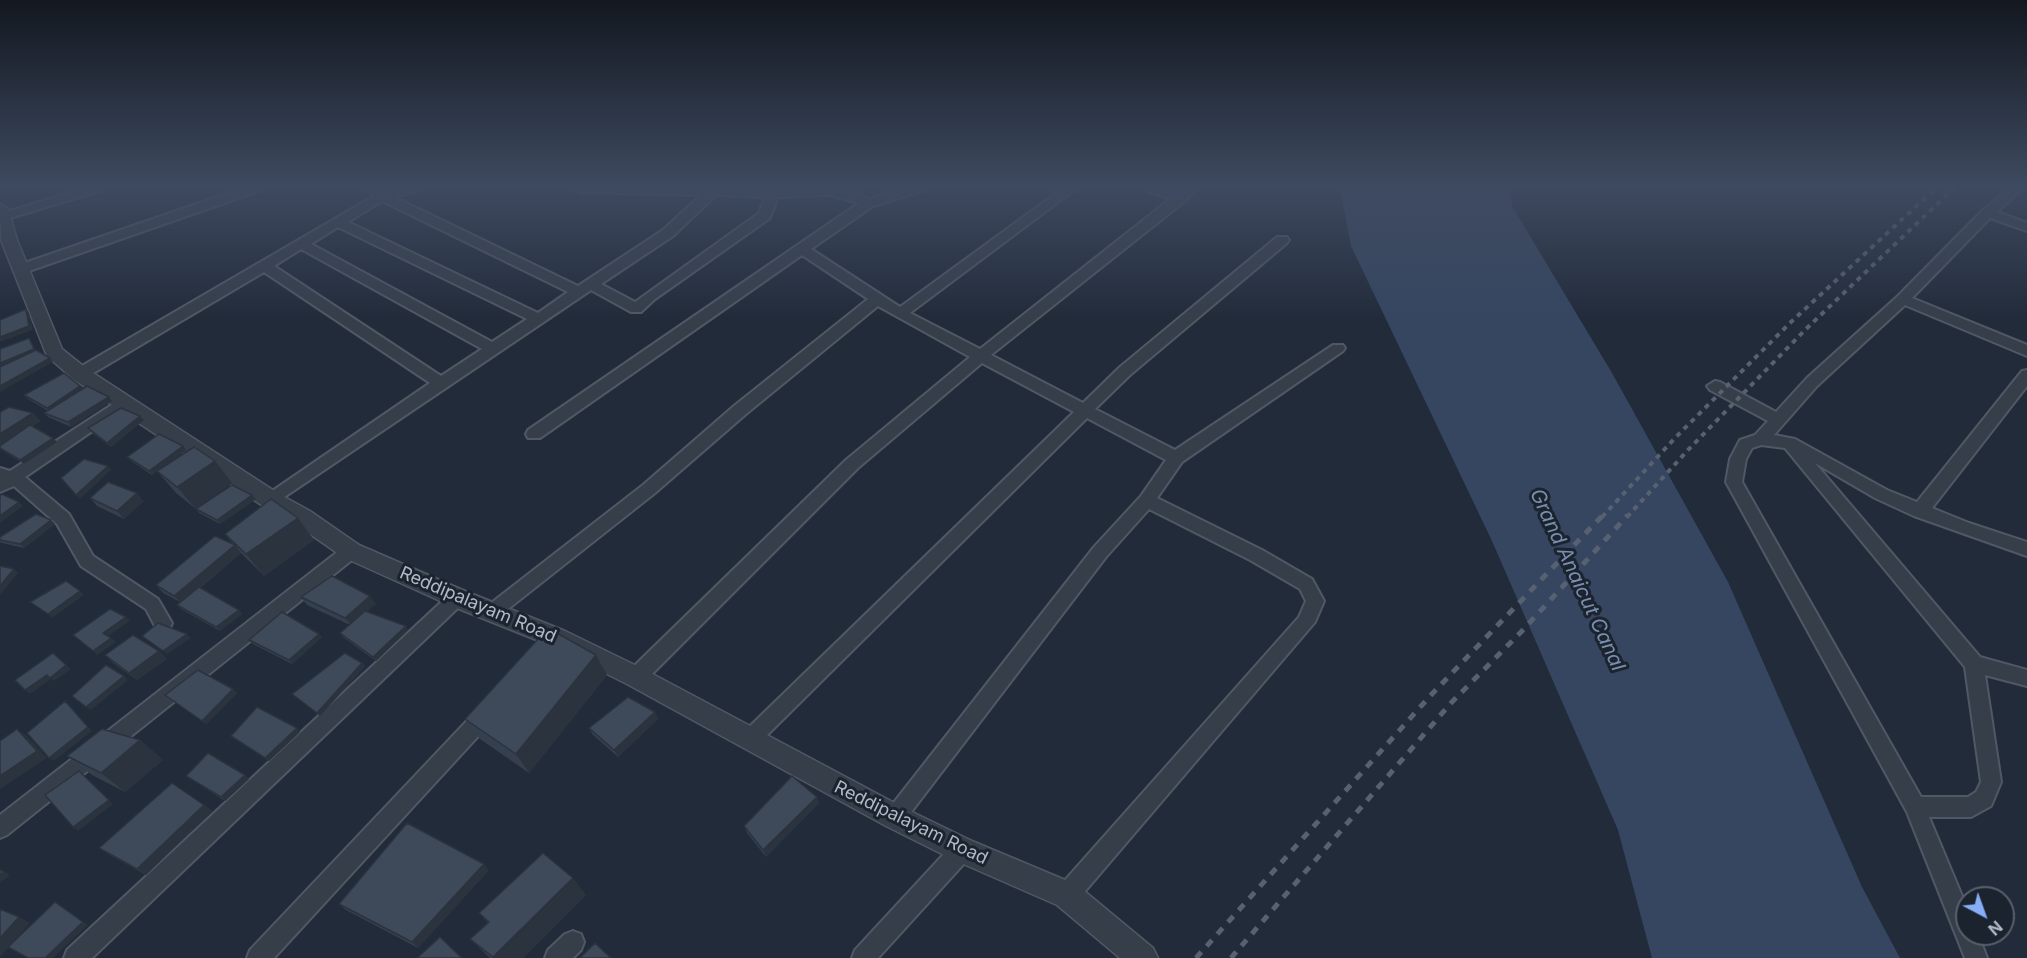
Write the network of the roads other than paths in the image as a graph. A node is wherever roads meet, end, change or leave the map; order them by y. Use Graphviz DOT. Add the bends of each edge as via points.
graph roads {
  1 [pos="5,233"];
  2 [pos="126,233"];
  3 [pos="322,233"];
  4 [pos="360,233"];
  5 [pos="465,233"];
  6 [pos="668,233"];
  7 [pos="743,233"];
  8 [pos="825,233"];
  9 [pos="1010,233"];
  10 [pos="1135,233"];
  11 [pos="1969,233"];
  12 [pos="1282,240"];
  13 [pos="301,244"];
  14 [pos="802,249"];
  15 [pos="265,266"];
  16 [pos="21,269"];
  17 [pos="585,288"];
  18 [pos="877,299"];
  19 [pos="1903,299"];
  20 [pos="900,314"];
  21 [pos="539,318"];
  22 [pos="1338,348"];
  23 [pos="493,349"];
  24 [pos="2027,351"];
  25 [pos="982,355"];
  26 [pos="81,374"];
  27 [pos="2027,375"];
  28 [pos="441,383"];
  29 [pos="1715,386"];
  30 [pos="124,402"];
  31 [pos="1085,409"];
  32 [pos="1778,420"];
  33 [pos="534,434"];
  34 [pos="1761,438"];
  35 [pos="1789,443"];
  36 [pos="1176,458"];
  37 [pos="4,479"];
  38 [pos="271,500"];
  39 [pos="1147,500"];
  40 [pos="1920,511"];
  41 [pos="2027,549"];
  42 [pos="351,551"];
  43 [pos="457,598"];
  44 [pos="492,612"];
  45 [pos="163,623"];
  46 [pos="557,638"];
  47 [pos="541,655"];
  48 [pos="1974,664"];
  49 [pos="636,677"];
  50 [pos="2027,678"];
  51 [pos="501,698"];
  52 [pos="749,740"];
  53 [pos="1915,807"];
  54 [pos="895,817"];
  55 [pos="0,828"];
  56 [pos="962,850"];
  57 [pos="1067,895"];
  58 [pos="573,942"];
  59 [pos="75,958"];
  60 [pos="258,958"];
  61 [pos="556,958"];
  62 [pos="863,958"];
  63 [pos="1143,958"];
  64 [pos="1976,958"];
  1 -- 16 [label="street, Reddipalayam Road"];
  2 -- 16 [label="street"];
  3 -- 13 [label="street"];
  4 -- 21 [label="street"];
  5 -- 17 [label="street"];
  6 -- 17 [label="street"];
  7 -- 17 [label="street" via="636,309"];
  8 -- 14 [label="street"];
  9 -- 20 [label="street"];
  10 -- 25 [label="street"];
  11 -- 19 [label="street"];
  12 -- 31 [label="street"];
  13 -- 15 [label="street"];
  13 -- 23 [label="street"];
  14 -- 18 [label="street"];
  14 -- 33 [label="street"];
  15 -- 26 [label="street"];
  15 -- 28 [label="street"];
  16 -- 26 [label="street, Reddipalayam Road" via="28,312 54,352"];
  17 -- 21 [label="street"];
  18 -- 20 [label="street"];
  18 -- 44 [label="street" via="649,489"];
  19 -- 24 [label="street"];
  19 -- 32 [label="street" via="1812,382"];
  20 -- 25 [label="street"];
  21 -- 23 [label="street"];
  22 -- 36 [label="street"];
  23 -- 28 [label="street"];
  25 -- 31 [label="street"];
  25 -- 49 [label="street" via="852,464"];
  26 -- 30 [label="street, Reddipalayam Road"];
  27 -- 40 [label="street"];
  28 -- 38 [label="street"];
  29 -- 32 [label="street"];
  30 -- 37 [label="street"];
  30 -- 38 [label="street, Reddipalayam Road"];
  31 -- 36 [label="street"];
  31 -- 52 [label="street"];
  32 -- 34 [label="street"];
  34 -- 35 [label="street"];
  34 -- 53 [label="street" via="1746,444 1738,459 1734,482"];
  35 -- 40 [label="street"];
  35 -- 48 [label="street"];
  36 -- 39 [label="street"];
  37 -- 45 [label="street" via="20,482 63,519 87,561 152,604"];
  38 -- 42 [label="street, Reddipalayam Road"];
  39 -- 54 [label="street" via="1094,561"];
  39 -- 57 [label="street" via="1306,584 1315,602 1306,622"];
  40 -- 41 [label="street"];
  42 -- 43 [label="street, Reddipalayam Road"];
  42 -- 55 [label="street"];
  43 -- 44 [label="street, Reddipalayam Road"];
  43 -- 59 [label="street"];
  44 -- 46 [label="street, Reddipalayam Road"];
  46 -- 47 [label="street"];
  46 -- 49 [label="street, Reddipalayam Road"];
  48 -- 50 [label="street"];
  48 -- 53 [label="street" via="1991,782 1984,799 1971,807"];
  49 -- 52 [label="street, Reddipalayam Road"];
  51 -- 60 [label="street"];
  52 -- 54 [label="street, Reddipalayam Road"];
  53 -- 64 [label="street"];
  54 -- 56 [label="street, Reddipalayam Road"];
  56 -- 57 [label="street, Reddipalayam Road"];
  56 -- 62 [label="street"];
  57 -- 63 [label="street, Reddipalayam Road"];
  58 -- 61 [label="street"];
}
